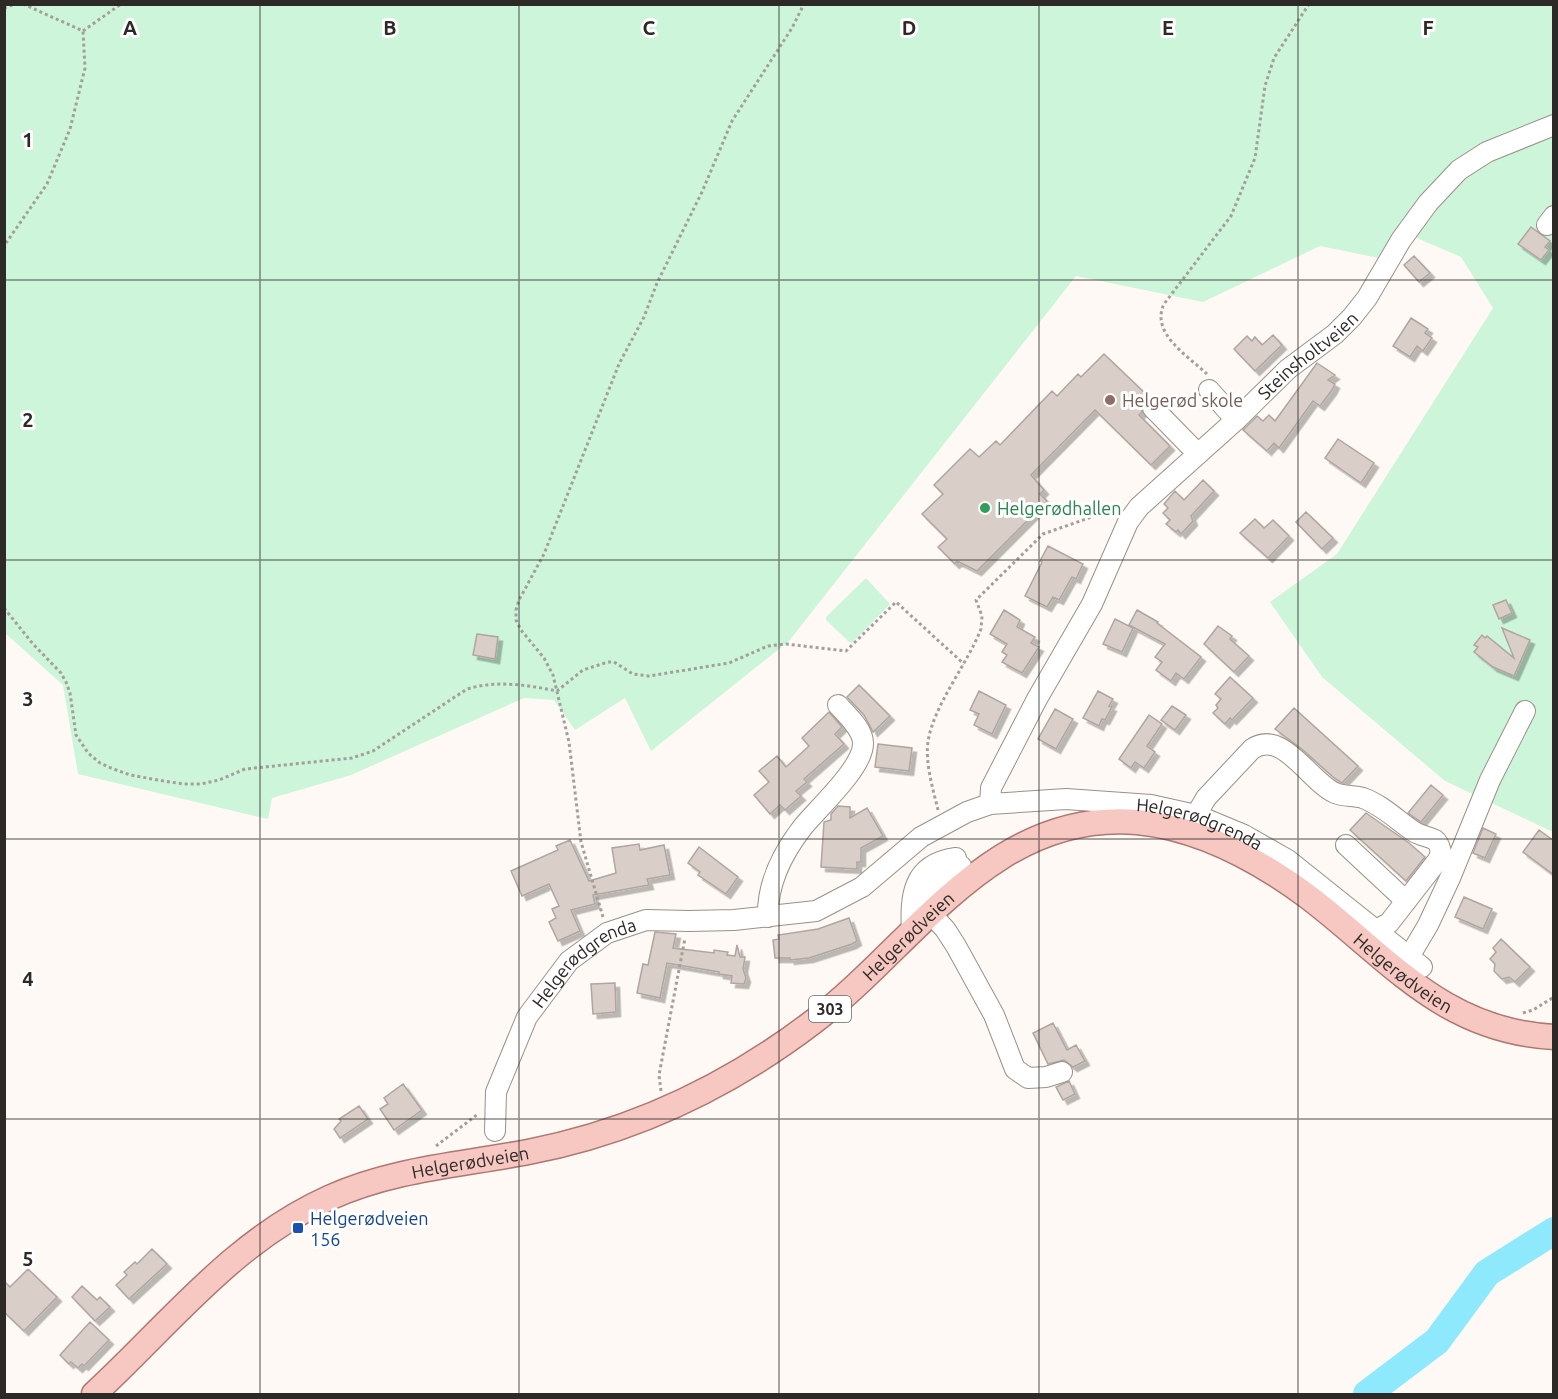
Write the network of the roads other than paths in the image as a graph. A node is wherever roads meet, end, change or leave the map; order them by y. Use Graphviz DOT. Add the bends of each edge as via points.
graph roads {
  1 [pos="1554,126"];
  2 [pos="1209,390"];
  3 [pos="1153,408"];
  4 [pos="1236,420"];
  5 [pos="1198,454"];
  6 [pos="838,705"];
  7 [pos="1525,711"];
  8 [pos="990,804"];
  9 [pos="1196,815"];
  10 [pos="941,826"];
  11 [pos="1346,845"];
  12 [pos="962,867"];
  13 [pos="1406,901"];
  14 [pos="931,914"];
  15 [pos="768,917"];
  16 [pos="1376,930"];
  17 [pos="912,933"];
  18 [pos="1554,1037"];
  19 [pos="1062,1072"];
  20 [pos="495,1131"];
  21 [pos="94,1395"];
  1 -- 4 [label="street, Steinsholtveien" via="1487,152 1460,170 1428,203 1352,317 1288,369"];
  2 -- 4 [label="street"];
  3 -- 5 [label="street"];
  4 -- 5 [label="street, Steinsholtveien"];
  5 -- 8 [label="street, Steinsholtveien" via="1128,522 1092,604 991,788"];
  6 -- 15 [label="street" via="861,734 864,745 849,775 803,827 782,861 767,901"];
  7 -- 16 [label="street, Helgerødgrenda" via="1490,780 1415,962"];
  8 -- 9 [label="street, Helgerødgrenda" via="1077,800 1151,805"];
  8 -- 10 [label="street, Helgerødgrenda"];
  9 -- 13 [label="street" via="1206,798 1252,749 1261,742 1270,743 1333,793 1380,806 1416,833 1435,840 1442,852"];
  9 -- 16 [label="street, Helgerødgrenda" via="1244,835 1288,860"];
  10 -- 12 [label="street"];
  10 -- 15 [label="street, Helgerødgrenda" via="921,837 862,887 834,903 816,911"];
  11 -- 13 [label="street"];
  12 -- 14 [label="main road, Helgerødveien / 303"];
  12 -- 17 [label="street" via="942,860 930,866 916,882 910,906"];
  12 -- 18 [label="main road, Helgerødveien / 303" via="1068,828 1135,822 1185,831 1273,873 1437,1001 1489,1025"];
  13 -- 16 [label="street" via="1389,923"];
  14 -- 17 [label="main road, Helgerødveien / 303"];
  14 -- 19 [label="street" via="945,928 994,1015 1015,1069 1028,1078"];
  15 -- 20 [label="street, Helgerødgrenda" via="646,920 607,933 569,961 527,1017 496,1092"];
  17 -- 21 [label="main road, Helgerødveien / 303" via="842,999 794,1037 729,1078 668,1108 558,1145 386,1178 309,1207 230,1262"];
}
